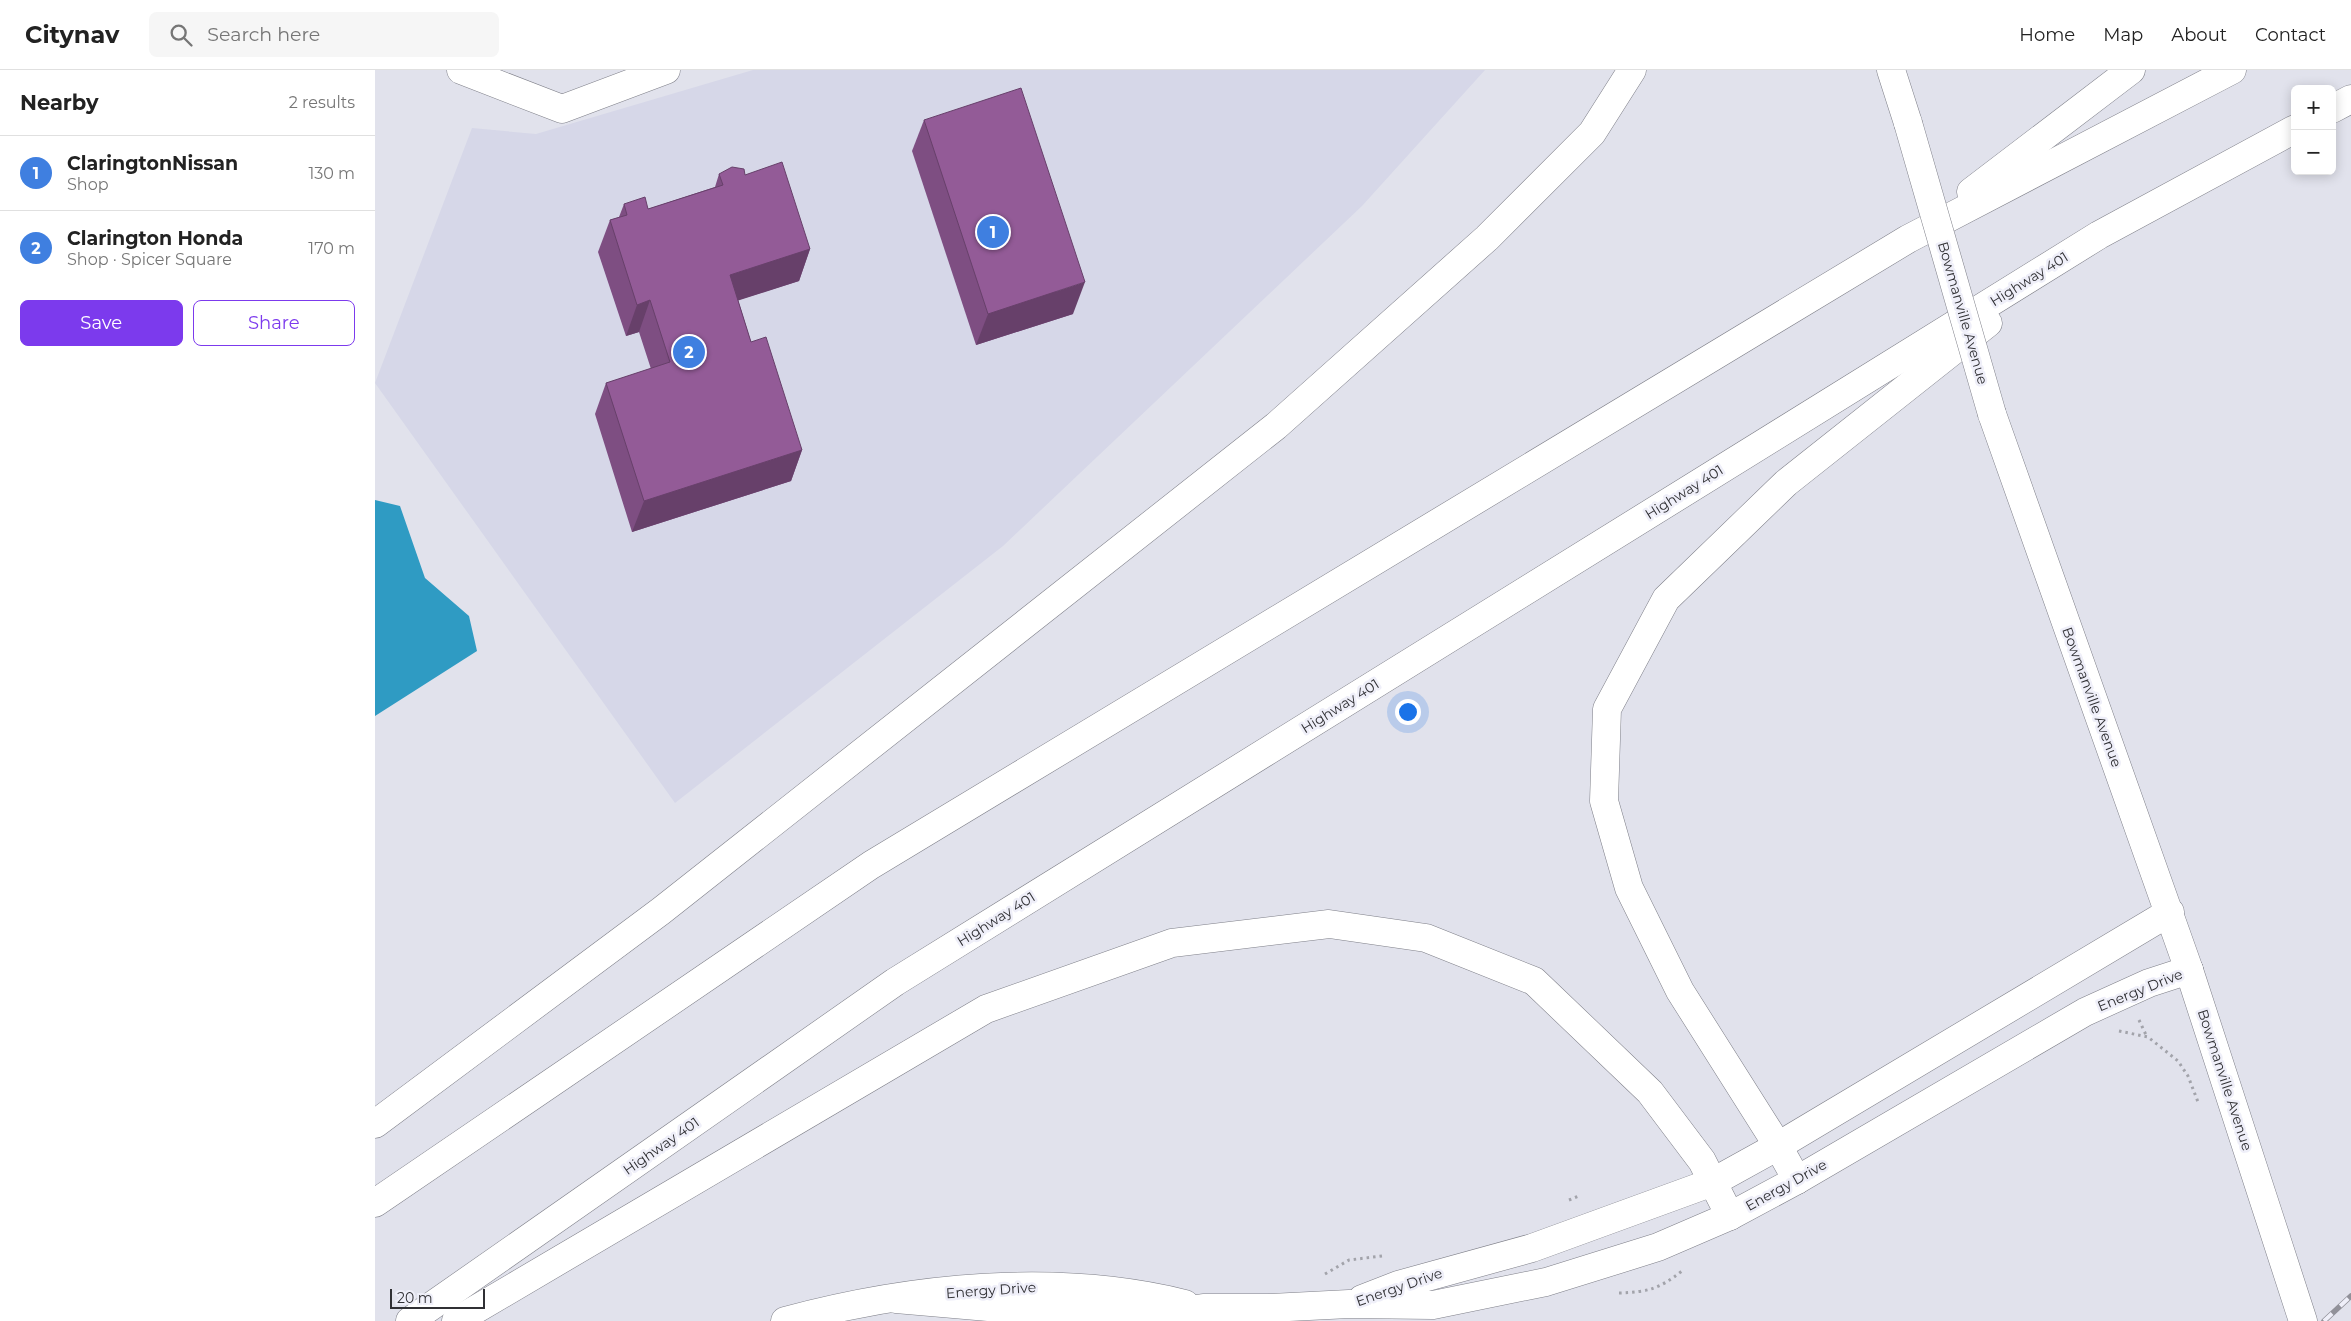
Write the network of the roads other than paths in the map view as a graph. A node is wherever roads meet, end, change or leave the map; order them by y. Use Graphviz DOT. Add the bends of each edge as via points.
graph roads {
  1 [pos="461,70"];
  2 [pos="666,70"];
  3 [pos="1632,70"];
  4 [pos="1891,70"];
  5 [pos="2131,70"];
  6 [pos="2232,70"];
  7 [pos="2351,99"];
  8 [pos="2336,107"];
  9 [pos="2293,130"];
  10 [pos="2099,235"];
  11 [pos="1908,239"];
  12 [pos="2170,912"];
  13 [pos="2189,970"];
  14 [pos="375,1124"];
  15 [pos="1778,1146"];
  16 [pos="1797,1180"];
  17 [pos="1713,1182"];
  18 [pos="375,1203"];
  19 [pos="1730,1216"];
  20 [pos="1349,1304"];
  21 [pos="410,1321"];
  22 [pos="456,1321"];
  23 [pos="785,1321"];
  24 [pos="2303,1321"];
  1 -- 2 [label="main road" via="562,109"];
  3 -- 14 [label="main road" via="1592,133 1487,238 1276,426 661,911"];
  4 -- 12 [label="main road, Bowmanville Avenue, bridge" via="1992,414"];
  5 -- 11 [label="main road"];
  6 -- 11 [label="main road"];
  7 -- 8 [label="main road"];
  9 -- 10 [label="main road, Highway 401"];
  10 -- 15 [label="main road" via="1786,483 1666,599 1607,709 1604,802 1629,888 1680,991"];
  10 -- 21 [label="main road, Highway 401" via="895,982"];
  11 -- 18 [label="main road" via="871,864"];
  12 -- 13 [label="main road, Bowmanville Avenue"];
  12 -- 15 [label="main road, Energy Drive"];
  13 -- 16 [label="main road, Energy Drive" via="2149,983 2085,1012"];
  13 -- 24 [label="main road, Bowmanville Avenue"];
  15 -- 16 [label="main road"];
  15 -- 17 [label="main road, Energy Drive"];
  16 -- 19 [label="main road, Energy Drive"];
  17 -- 19 [label="main road"];
  17 -- 20 [label="main road, Energy Drive" via="1532,1248 1398,1285"];
  17 -- 22 [label="main road" via="1702,1161 1650,1092 1534,981 1426,938 1329,924 1172,942 986,1009"];
  19 -- 20 [label="main road, Energy Drive" via="1658,1248 1546,1282 1433,1305"];
  20 -- 23 [label="main road, Energy Drive" via="1203,1308 1150,1295 1066,1286 968,1289 820,1312"];
}
